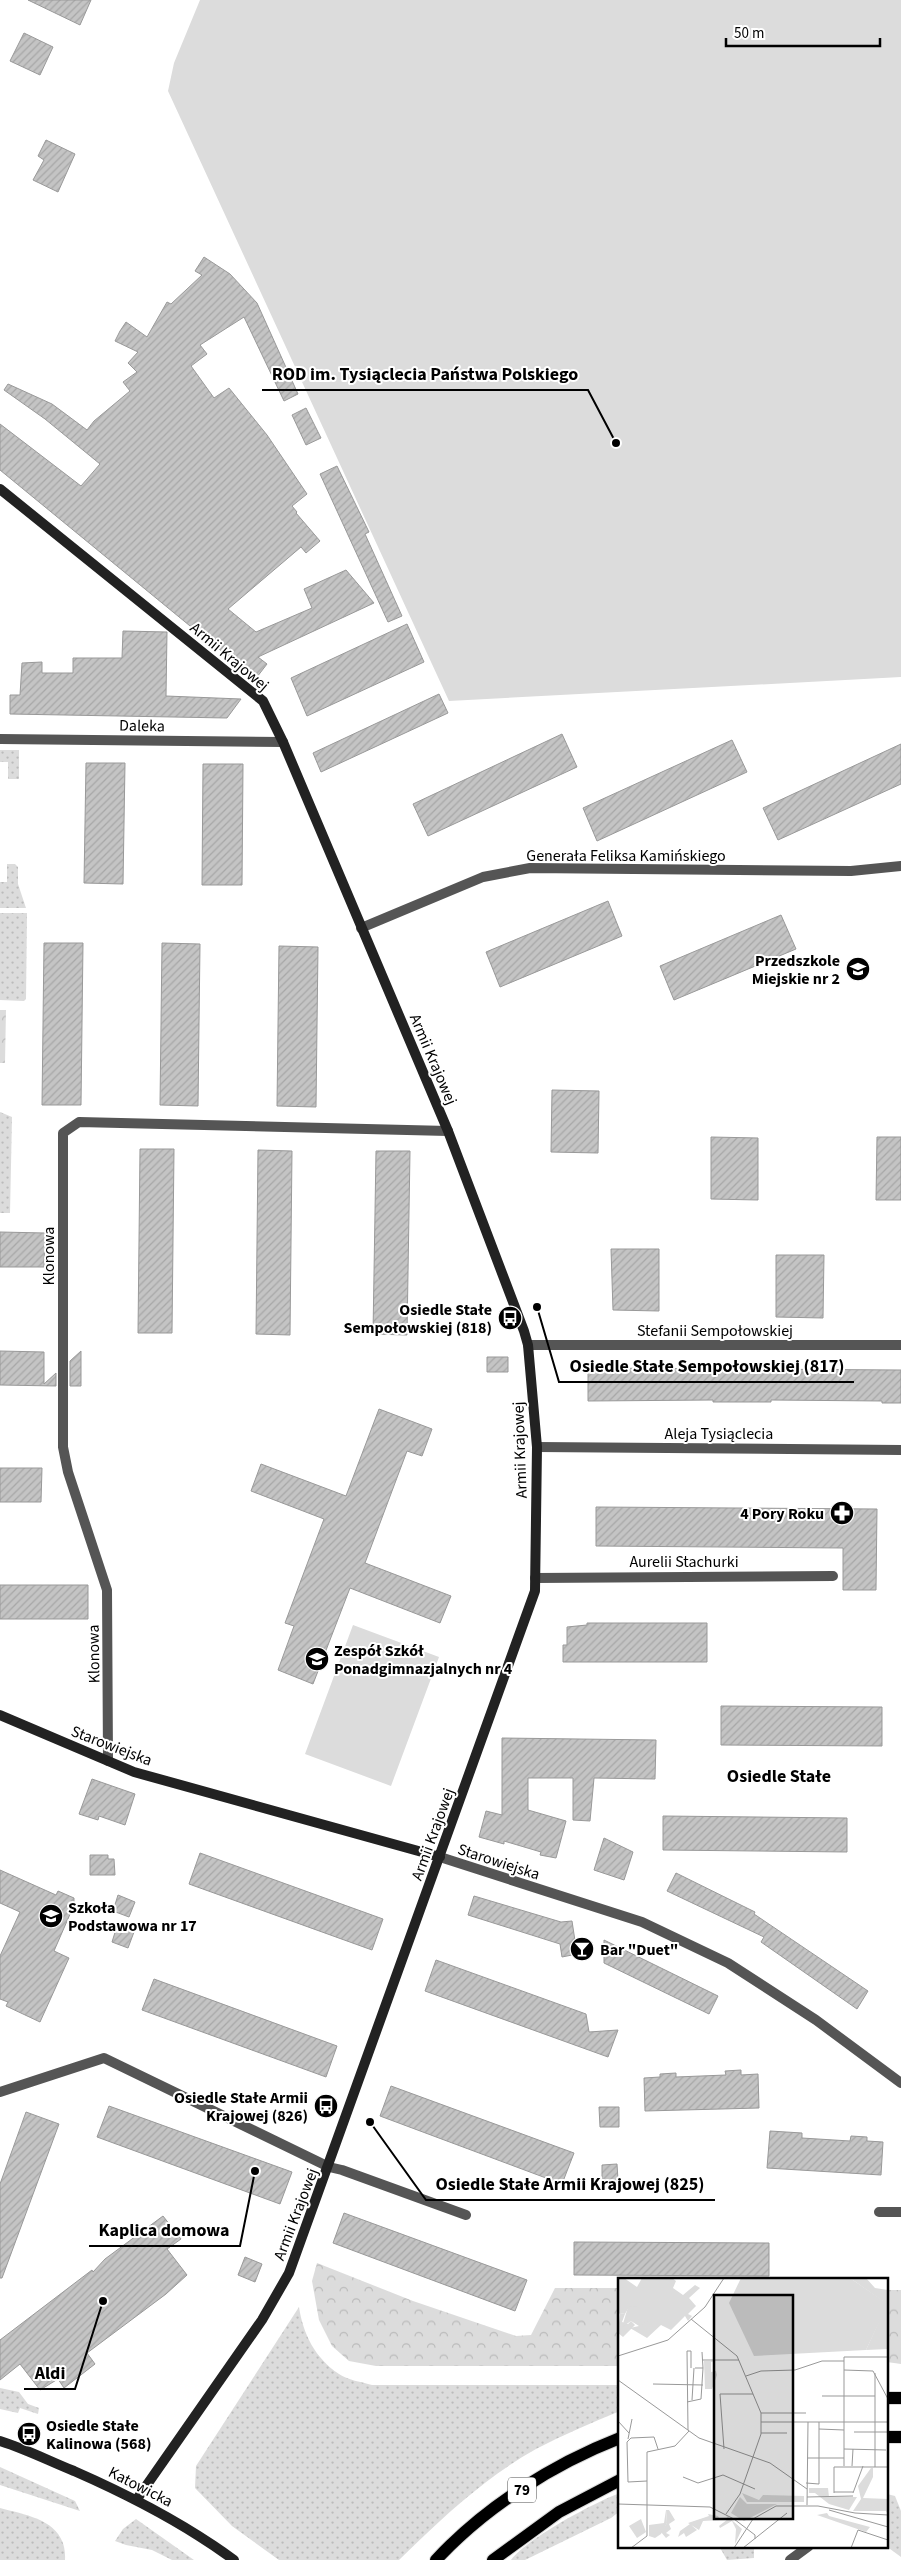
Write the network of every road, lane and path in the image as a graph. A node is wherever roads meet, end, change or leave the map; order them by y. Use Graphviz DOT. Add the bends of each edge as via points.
graph roads {
  1 [pos="0,489"];
  2 [pos="0,739"];
  3 [pos="283,742"];
  4 [pos="901,866"];
  5 [pos="361,928"];
  6 [pos="448,1131"];
  7 [pos="528,1345"];
  8 [pos="901,1345"];
  9 [pos="537,1447"];
  10 [pos="901,1450"];
  11 [pos="832,1576"];
  12 [pos="535,1578"];
  13 [pos="0,1715"];
  14 [pos="108,1761"];
  15 [pos="440,1857"];
  16 [pos="901,2083"];
  17 [pos="0,2092"];
  18 [pos="329,2167"];
  19 [pos="879,2212"];
  20 [pos="901,2212"];
  21 [pos="466,2215"];
  22 [pos="888,2398"];
  23 [pos="901,2398"];
  24 [pos="888,2437"];
  25 [pos="901,2437"];
  26 [pos="618,2439"];
  27 [pos="0,2441"];
  28 [pos="618,2481"];
  29 [pos="137,2499"];
  30 [pos="807,2548"];
  31 [pos="234,2560"];
  32 [pos="436,2560"];
  33 [pos="492,2560"];
  34 [pos="790,2560"];
  1 -- 3 [label="street, Armii Krajowej" via="263,701"];
  2 -- 3 [label="street, Daleka"];
  3 -- 5 [label="street, Armii Krajowej"];
  4 -- 5 [label="street, Generała Feliksa Kamińskiego" via="851,871 530,868 483,877"];
  5 -- 6 [label="street, Armii Krajowej"];
  6 -- 7 [label="street, Armii Krajowej"];
  6 -- 14 [label="street, Klonowa" via="79,1122 63,1133 63,1447 68,1472 107,1590"];
  7 -- 8 [label="street, Stefanii Sempołowskiej"];
  7 -- 9 [label="street, Armii Krajowej"];
  9 -- 10 [label="street, Aleja Tysiąclecia"];
  9 -- 12 [label="street, Armii Krajowej"];
  11 -- 12 [label="street, Aurelii Stachurki"];
  12 -- 15 [label="street, Armii Krajowej" via="535,1591"];
  13 -- 14 [label="street, Starowiejska"];
  14 -- 15 [label="street, Starowiejska" via="134,1772"];
  15 -- 16 [label="street, Starowiejska" via="642,1922 728,1963 816,2020"];
  15 -- 18 [label="street, Armii Krajowej"];
  17 -- 18 [label="street" via="104,2058"];
  18 -- 21 [label="street"];
  18 -- 29 [label="street, Armii Krajowej" via="275,2300"];
  19 -- 20 [label="street"];
  22 -- 23 [label="main road"];
  24 -- 25 [label="main road"];
  26 -- 32 [label="main road, 79" via="568,2462 510,2497"];
  27 -- 29 [label="street, Katowicka" via="24,2448"];
  28 -- 33 [label="main road, 79" via="559,2512"];
  29 -- 31 [label="street, Katowicka"];
  30 -- 34 [label="street"];
}
